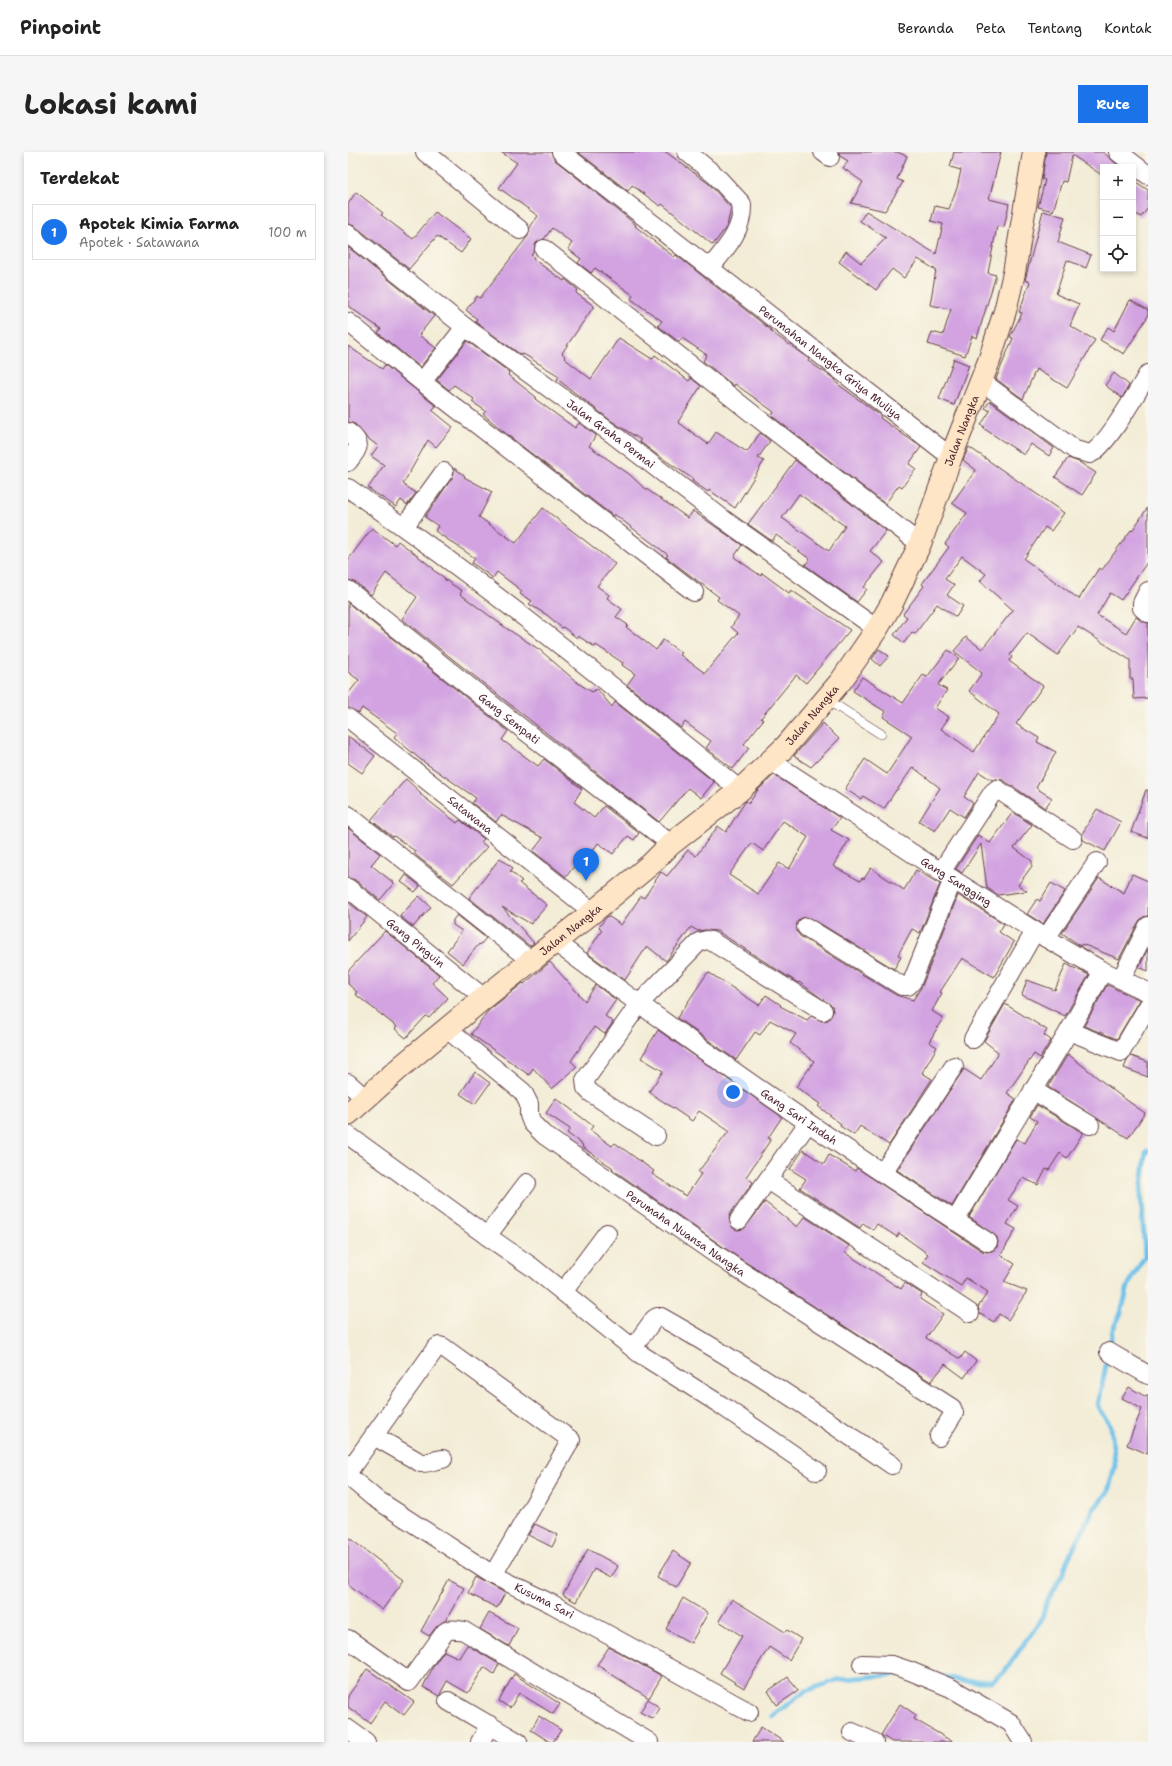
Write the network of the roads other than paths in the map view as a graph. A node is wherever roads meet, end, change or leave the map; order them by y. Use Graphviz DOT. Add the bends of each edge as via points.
graph roads {
  1 [pos="425,152"];
  2 [pos="561,152"];
  3 [pos="687,152"];
  4 [pos="1034,152"];
  5 [pos="1118,152"];
  6 [pos="1148,175"];
  7 [pos="520,230"];
  8 [pos="348,234"];
  9 [pos="544,249"];
  10 [pos="710,268"];
  11 [pos="348,322"];
  12 [pos="465,327"];
  13 [pos="1148,374"];
  14 [pos="422,382"];
  15 [pos="981,382"];
  16 [pos="348,432"];
  17 [pos="951,457"];
  18 [pos="348,462"];
  19 [pos="444,472"];
  20 [pos="348,488"];
  21 [pos="404,527"];
  22 [pos="920,544"];
  23 [pos="348,590"];
  24 [pos="1148,591"];
  25 [pos="694,592"];
  26 [pos="1148,613"];
  27 [pos="877,629"];
  28 [pos="826,699"];
  29 [pos="348,718"];
  30 [pos="881,734"];
  31 [pos="772,761"];
  32 [pos="740,790"];
  33 [pos="348,815"];
  34 [pos="1073,839"];
  35 [pos="671,844"];
  36 [pos="1097,862"];
  37 [pos="947,876"];
  38 [pos="348,888"];
  39 [pos="592,912"];
  40 [pos="1148,926"];
  41 [pos="806,927"];
  42 [pos="1041,934"];
  43 [pos="555,942"];
  44 [pos="530,960"];
  45 [pos="1103,971"];
  46 [pos="1121,979"];
  47 [pos="1148,992"];
  48 [pos="484,998"];
  49 [pos="639,1004"];
  50 [pos="1148,1006"];
  51 [pos="823,1011"];
  52 [pos="447,1029"];
  53 [pos="1069,1031"];
  54 [pos="973,1039"];
  55 [pos="954,1066"];
  56 [pos="348,1083"];
  57 [pos="1033,1090"];
  58 [pos="366,1099"];
  59 [pos="348,1114"];
  60 [pos="808,1123"];
  61 [pos="1090,1125"];
  62 [pos="348,1135"];
  63 [pos="656,1136"];
  64 [pos="883,1172"];
  65 [pos="768,1180"];
  66 [pos="527,1183"];
  67 [pos="739,1220"];
  68 [pos="955,1221"];
  69 [pos="607,1233"];
  70 [pos="487,1236"];
  71 [pos="988,1242"];
  72 [pos="563,1292"];
  73 [pos="970,1313"];
  74 [pos="633,1348"];
  75 [pos="1109,1352"];
  76 [pos="1148,1375"];
  77 [pos="374,1436"];
  78 [pos="939,1437"];
  79 [pos="443,1459"];
  80 [pos="892,1465"];
  81 [pos="817,1471"];
  82 [pos="348,1472"];
  83 [pos="348,1476"];
  84 [pos="493,1575"];
  85 [pos="348,1638"];
  86 [pos="862,1664"];
  87 [pos="448,1702"];
  88 [pos="749,1712"];
  89 [pos="490,1725"];
  90 [pos="348,1729"];
  91 [pos="852,1732"];
  92 [pos="366,1742"];
  93 [pos="480,1742"];
  94 [pos="518,1742"];
  95 [pos="648,1742"];
  96 [pos="874,1742"];
  97 [pos="1023,1742"];
  1 -- 7 [label="street"];
  2 -- 10 [label="street, Perumahan Nangka Griya Muliya"];
  3 -- 10 [label="street" via="716,176 742,204 741,224 735,237"];
  4 -- 15 [label="main road, Jalan Nangka" via="1012,281 1005,311"];
  5 -- 6 [label="street"];
  8 -- 12 [label="street, Jalan Graha Permai"];
  9 -- 22 [label="street"];
  10 -- 17 [label="street, Perumahan Nangka Griya Muliya"];
  11 -- 14 [label="street"];
  12 -- 14 [label="street"];
  12 -- 27 [label="street, Jalan Graha Permai" via="615,436 723,519"];
  13 -- 15 [label="street" via="1104,442 1090,454 1075,450"];
  14 -- 25 [label="street"];
  15 -- 17 [label="main road, Jalan Nangka"];
  16 -- 18 [label="street" via="358,443 358,448"];
  17 -- 22 [label="main road, Jalan Nangka"];
  19 -- 21 [label="street"];
  20 -- 21 [label="street"];
  21 -- 32 [label="street" via="534,624"];
  22 -- 27 [label="main road, Jalan Nangka"];
  23 -- 35 [label="street, Gang Sempati"];
  24 -- 26 [label="street" via="1142,603 1142,608"];
  27 -- 28 [label="main road, Jalan Nangka"];
  28 -- 30 [label="lane"];
  28 -- 31 [label="main road, Jalan Nangka"];
  29 -- 39 [label="street, Satawana"];
  31 -- 32 [label="main road, Jalan Nangka"];
  31 -- 37 [label="street, Gang Sangging"];
  32 -- 35 [label="main road, Jalan Nangka"];
  33 -- 44 [label="street"];
  34 -- 37 [label="street" via="997,790 993,792"];
  35 -- 39 [label="main road, Jalan Nangka" via="651,864"];
  36 -- 42 [label="street"];
  37 -- 41 [label="street" via="912,982 908,986 902,986"];
  37 -- 42 [label="street, Gang Sangging"];
  38 -- 48 [label="street, Gang Pinguin"];
  39 -- 43 [label="main road, Jalan Nangka"];
  40 -- 46 [label="street"];
  42 -- 45 [label="street, Gang Sangging"];
  42 -- 54 [label="street"];
  43 -- 44 [label="main road, Jalan Nangka"];
  43 -- 49 [label="street, Gang Sari Indah"];
  44 -- 48 [label="main road, Jalan Nangka"];
  45 -- 46 [label="street, Gang Sangging"];
  45 -- 53 [label="street"];
  46 -- 47 [label="street, Gang Sangging"];
  48 -- 52 [label="main road, Jalan Nangka"];
  49 -- 51 [label="street" via="699,942 707,940"];
  49 -- 60 [label="street, Gang Sari Indah"];
  49 -- 63 [label="street" via="585,1080 586,1088"];
  50 -- 53 [label="street" via="1121,1052"];
  52 -- 58 [label="main road, Jalan Nangka"];
  52 -- 78 [label="street, Perumaha Nuansa Nangka" via="523,1092 529,1104 532,1123 544,1134 733,1266 954,1411"];
  53 -- 57 [label="street"];
  55 -- 64 [label="street"];
  56 -- 58 [label="street"];
  57 -- 61 [label="street"];
  57 -- 68 [label="street"];
  58 -- 59 [label="main road, Jalan Nangka"];
  60 -- 64 [label="street, Gang Sari Indah"];
  60 -- 65 [label="street"];
  62 -- 70 [label="street"];
  64 -- 68 [label="street, Gang Sari Indah"];
  65 -- 67 [label="street"];
  65 -- 73 [label="street"];
  66 -- 70 [label="street"];
  68 -- 71 [label="street, Gang Sari Indah"];
  69 -- 72 [label="street"];
  70 -- 72 [label="street"];
  72 -- 74 [label="street"];
  74 -- 80 [label="street" via="654,1319 661,1317 791,1397"];
  74 -- 81 [label="street"];
  75 -- 76 [label="street"];
  77 -- 79 [label="street" via="421,1463"];
  77 -- 82 [label="street"];
  77 -- 84 [label="street" via="436,1348 441,1346 570,1437 571,1442"];
  83 -- 84 [label="street, Kusuma Sari" via="373,1497"];
  84 -- 88 [label="street, Kusuma Sari" via="552,1604"];
  85 -- 95 [label="street" via="409,1682 445,1632 455,1629 464,1631"];
  86 -- 97 [label="street" via="892,1665 945,1686 1011,1724"];
  87 -- 89 [label="street"];
  89 -- 93 [label="street"];
  89 -- 94 [label="street"];
  90 -- 92 [label="street"];
  91 -- 96 [label="street"];
}
